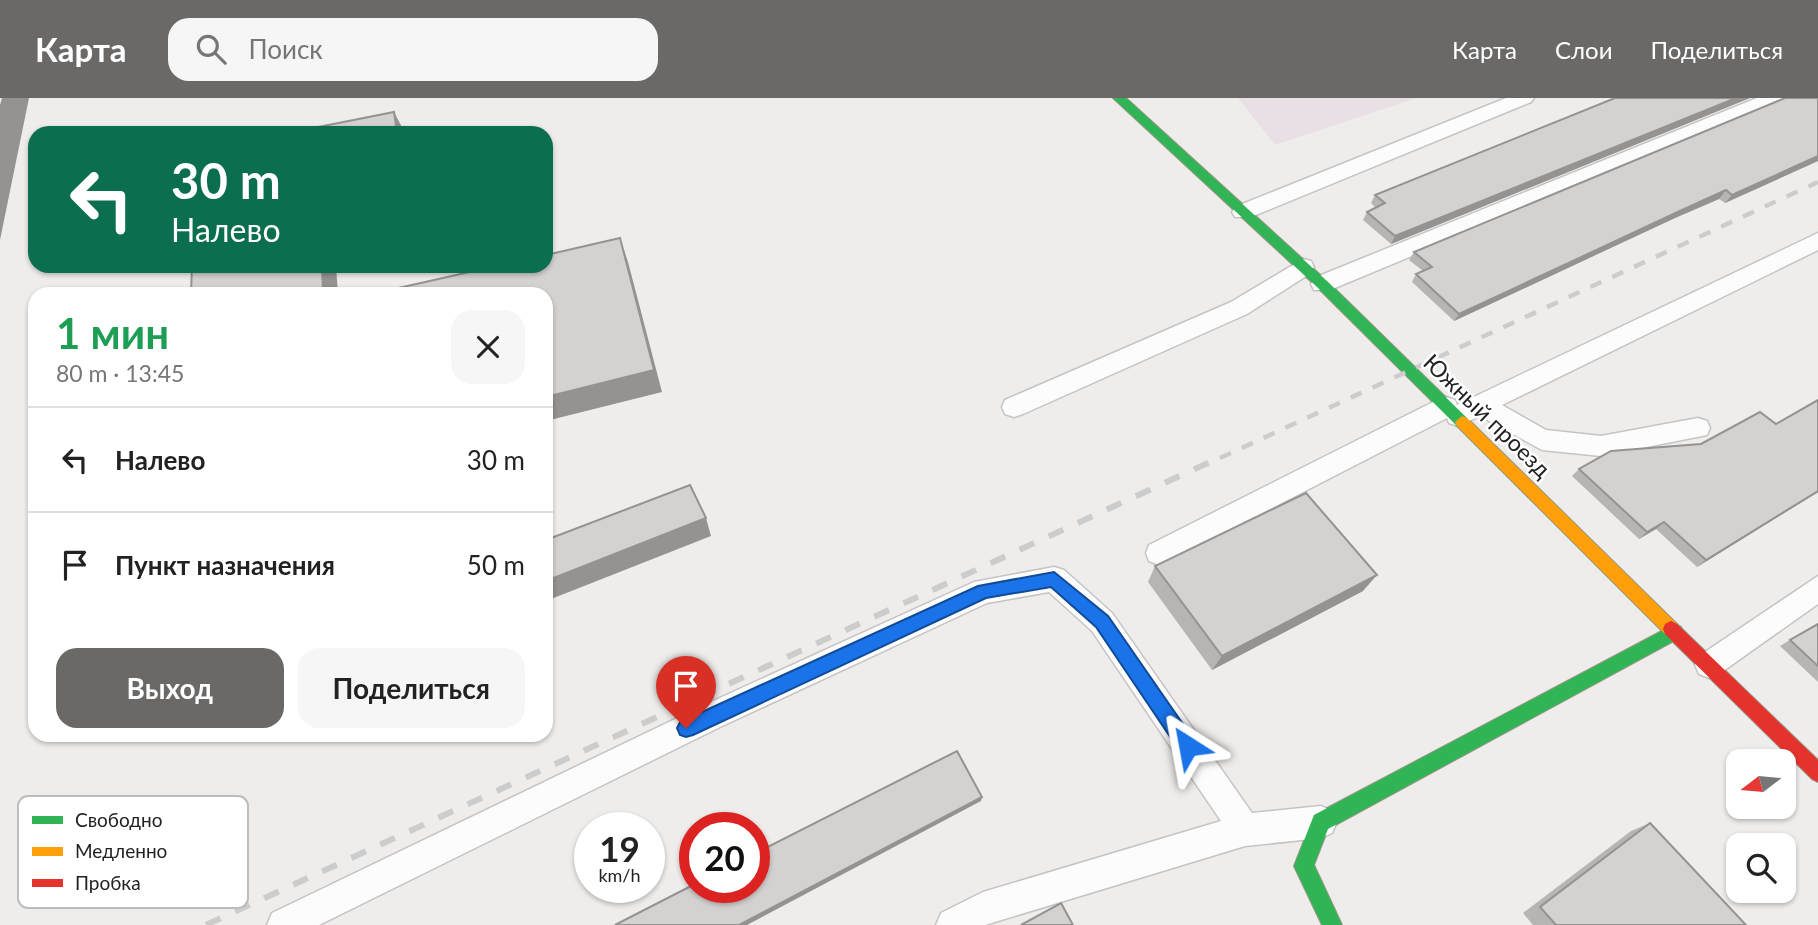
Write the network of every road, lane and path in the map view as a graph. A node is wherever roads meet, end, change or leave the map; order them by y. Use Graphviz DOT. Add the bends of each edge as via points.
graph roads {
  1 [pos="1119,98"];
  2 [pos="1524,98"];
  3 [pos="1775,98"];
  4 [pos="1243,212"];
  5 [pos="1818,241"];
  6 [pos="1303,267"];
  7 [pos="1322,284"];
  8 [pos="1014,407"];
  9 [pos="1461,409"];
  10 [pos="1698,428"];
  11 [pos="1159,553"];
  12 [pos="1818,589"];
  13 [pos="1675,632"];
  14 [pos="1709,665"];
  15 [pos="1818,773"];
  16 [pos="1321,822"];
  17 [pos="1245,830"];
  18 [pos="284,925"];
  19 [pos="953,925"];
  20 [pos="1332,925"];
  1 -- 4 [label="street, Южный проезд"];
  2 -- 4 [label="lane"];
  3 -- 7 [label="lane"];
  4 -- 6 [label="street, Южный проезд"];
  5 -- 9 [label="lane" via="1533,382"];
  6 -- 7 [label="street, Южный проезд"];
  6 -- 8 [label="lane" via="1238,308"];
  7 -- 9 [label="street, Южный проезд"];
  9 -- 10 [label="lane" via="1542,440 1601,446"];
  9 -- 11 [label="lane"];
  9 -- 13 [label="street, Южный проезд"];
  12 -- 14 [label="lane"];
  13 -- 14 [label="street, Южный проезд"];
  13 -- 16 [label="street"];
  14 -- 15 [label="street, Южный проезд"];
  16 -- 17 [label="lane"];
  16 -- 20 [label="street" via="1304,866"];
  17 -- 18 [label="lane" via="1102,622 1054,579 984,591 710,717"];
  17 -- 19 [label="lane" via="983,908"];
}
